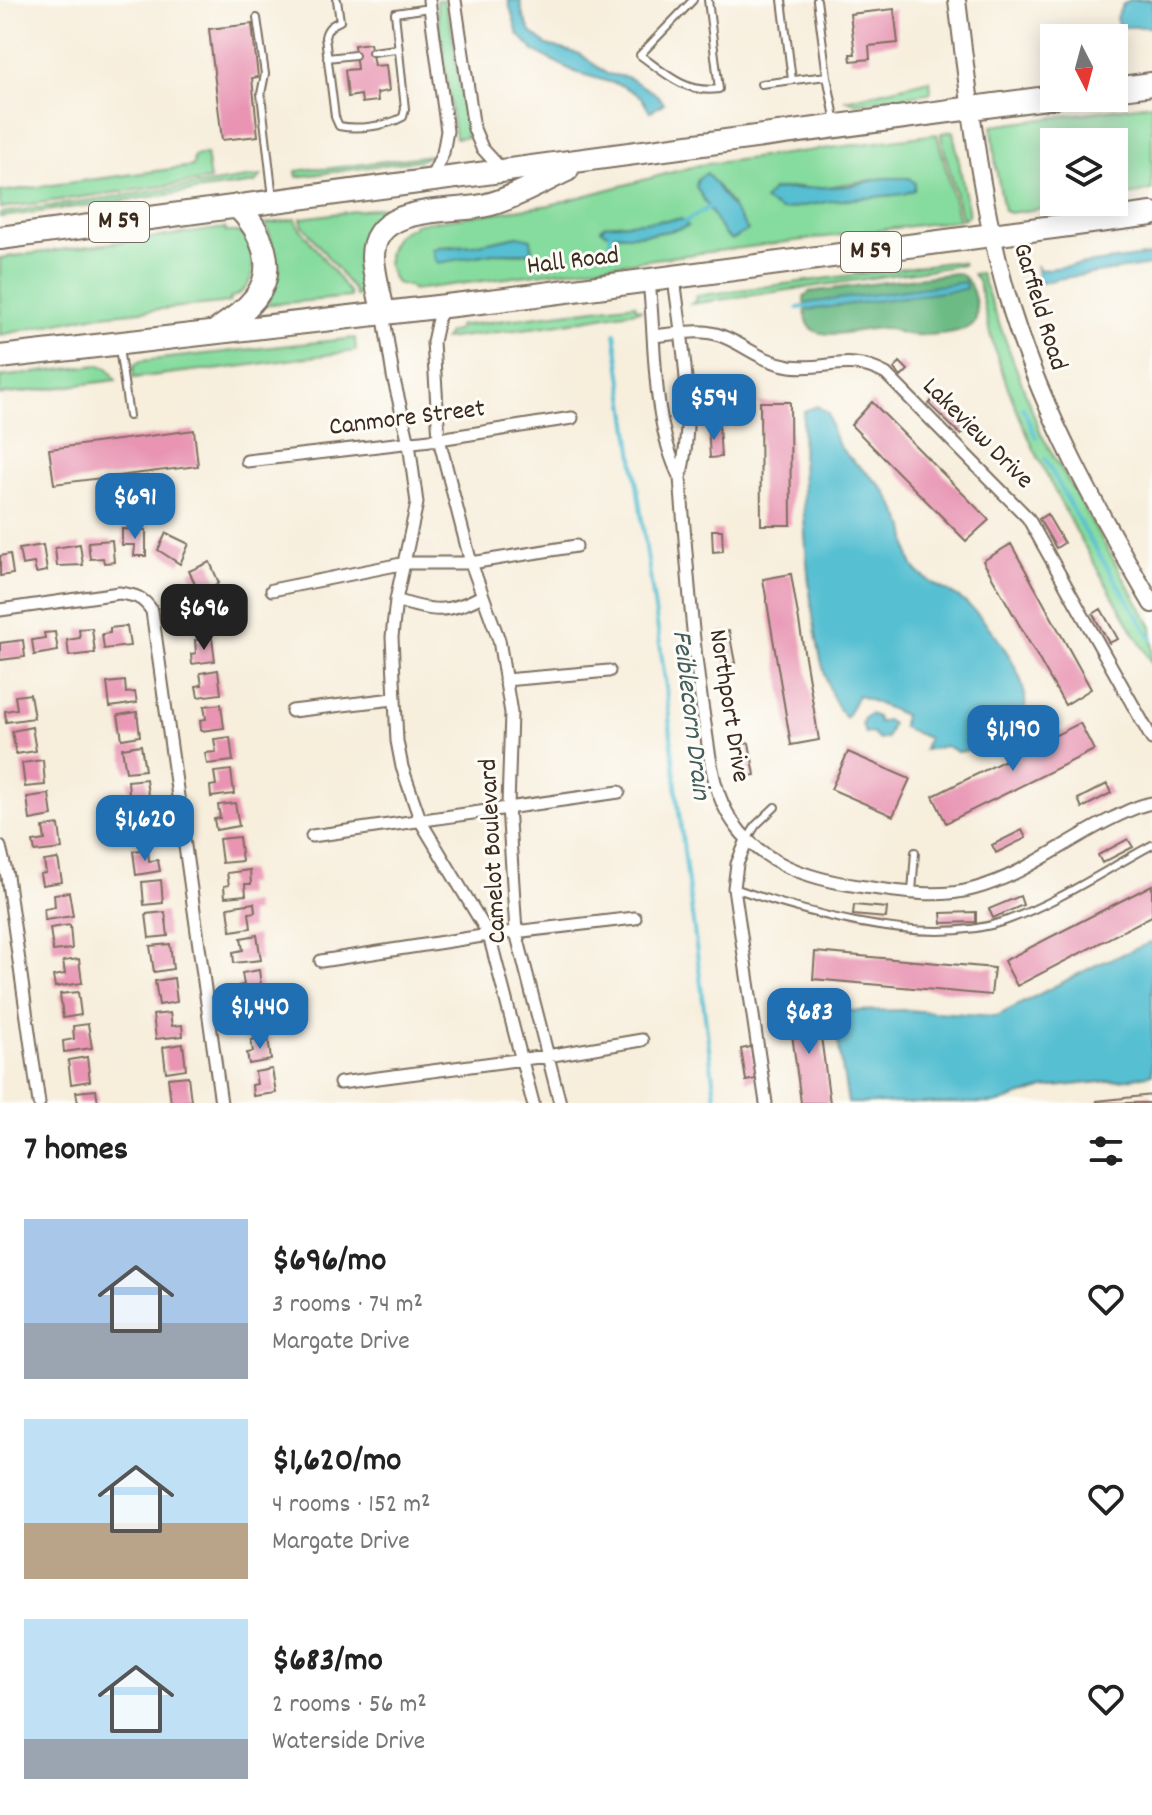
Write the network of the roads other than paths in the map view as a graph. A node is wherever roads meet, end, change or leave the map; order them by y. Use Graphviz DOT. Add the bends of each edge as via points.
graph roads {
  1 [pos="337,0"];
  2 [pos="455,0"];
  3 [pos="693,0"];
  4 [pos="708,0"];
  5 [pos="782,0"];
  6 [pos="817,0"];
  7 [pos="957,0"];
  8 [pos="429,4"];
  9 [pos="257,18"];
  10 [pos="396,49"];
  11 [pos="372,52"];
  12 [pos="355,55"];
  13 [pos="327,58"];
  14 [pos="827,76"];
  15 [pos="792,80"];
  16 [pos="761,84"];
  17 [pos="1152,84"];
  18 [pos="1128,87"];
  19 [pos="1040,99"];
  20 [pos="970,108"];
  21 [pos="837,126"];
  22 [pos="590,160"];
  23 [pos="503,171"];
  24 [pos="430,181"];
  25 [pos="274,201"];
  26 [pos="237,206"];
  27 [pos="1152,214"];
  28 [pos="992,236"];
  29 [pos="0,238"];
  30 [pos="674,278"];
  31 [pos="649,281"];
  32 [pos="445,306"];
  33 [pos="383,312"];
  34 [pos="216,331"];
  35 [pos="681,333"];
  36 [pos="654,336"];
  37 [pos="119,343"];
  38 [pos="0,357"];
  39 [pos="129,416"];
  40 [pos="572,418"];
  41 [pos="439,439"];
  42 [pos="409,443"];
  43 [pos="247,461"];
  44 [pos="680,478"];
  45 [pos="576,546"];
  46 [pos="406,563"];
  47 [pos="471,563"];
  48 [pos="272,590"];
  49 [pos="482,596"];
  50 [pos="396,600"];
  51 [pos="1152,604"];
  52 [pos="0,610"];
  53 [pos="609,671"];
  54 [pos="505,680"];
  55 [pos="393,699"];
  56 [pos="292,711"];
  57 [pos="1152,739"];
  58 [pos="619,792"];
  59 [pos="1152,793"];
  60 [pos="1148,803"];
  61 [pos="508,806"];
  62 [pos="775,807"];
  63 [pos="421,822"];
  64 [pos="312,836"];
  65 [pos="747,840"];
  66 [pos="1152,845"];
  67 [pos="0,847"];
  68 [pos="915,852"];
  69 [pos="734,888"];
  70 [pos="912,892"];
  71 [pos="635,918"];
  72 [pos="516,932"];
  73 [pos="489,935"];
  74 [pos="321,961"];
  75 [pos="642,1040"];
  76 [pos="547,1056"];
  77 [pos="522,1058"];
  78 [pos="340,1083"];
  79 [pos="39,1103"];
  80 [pos="221,1103"];
  81 [pos="533,1103"];
  82 [pos="560,1103"];
  83 [pos="766,1103"];
  1 -- 13 [label="lane" via="340,21 325,37"];
  2 -- 23 [label="street" via="474,129 482,148"];
  3 -- 4 [label="lane" via="640,55 679,84 703,91 719,89"];
  5 -- 15 [label="lane"];
  6 -- 14 [label="lane"];
  7 -- 20 [label="street, Garfield Road"];
  8 -- 10 [label="lane" via="395,13"];
  8 -- 24 [label="street" via="447,131"];
  9 -- 25 [label="lane"];
  10 -- 11 [label="lane"];
  10 -- 13 [label="lane" via="403,117 348,128 339,126 335,117"];
  12 -- 13 [label="lane"];
  14 -- 15 [label="lane"];
  14 -- 21 [label="lane"];
  15 -- 16 [label="lane"];
  17 -- 18 [label="highway"];
  19 -- 20 [label="highway, M 59"];
  20 -- 21 [label="highway, M 59"];
  20 -- 28 [label="street, Garfield Road"];
  21 -- 22 [label="highway, M 59"];
  22 -- 23 [label="highway, M 59"];
  22 -- 33 [label="highway" via="486,206 395,219 379,235 373,258"];
  23 -- 24 [label="highway, M 59"];
  24 -- 25 [label="highway, M 59"];
  25 -- 26 [label="highway, M 59"];
  26 -- 29 [label="highway, M 59"];
  26 -- 34 [label="highway" via="262,241 266,270 253,300"];
  27 -- 28 [label="highway, Hall Road / M 59"];
  28 -- 30 [label="highway, Hall Road / M 59"];
  28 -- 51 [label="street, Garfield Road" via="1012,311 1056,428"];
  30 -- 31 [label="highway, Hall Road / M 59"];
  30 -- 35 [label="street, Northport Drive"];
  31 -- 32 [label="highway, Hall Road / M 59"];
  31 -- 36 [label="street, Northport Drive"];
  32 -- 33 [label="highway, Hall Road / M 59"];
  32 -- 41 [label="street, Camelot Boulevard" via="433,342"];
  33 -- 34 [label="highway, Hall Road / M 59"];
  33 -- 42 [label="street, Camelot Boulevard"];
  34 -- 37 [label="highway, Hall Road / M 59"];
  35 -- 36 [label="street, Lakeview Drive"];
  35 -- 44 [label="street, Northport Drive" via="686,454"];
  35 -- 57 [label="street, Lakeview Drive" via="713,334 776,363 848,362 886,374 1028,518"];
  36 -- 44 [label="street, Northport Drive" via="664,431"];
  37 -- 38 [label="highway, Hall Road / M 59"];
  37 -- 39 [label="lane"];
  40 -- 41 [label="street, Canmore Street"];
  41 -- 42 [label="street, Canmore Street"];
  41 -- 47 [label="street, Camelot Boulevard"];
  42 -- 43 [label="street, Canmore Street"];
  42 -- 46 [label="street, Camelot Boulevard" via="417,503"];
  44 -- 65 [label="street, Northport Drive" via="713,776 726,811"];
  45 -- 47 [label="street"];
  46 -- 47 [label="street"];
  46 -- 48 [label="street"];
  46 -- 50 [label="street, Camelot Boulevard"];
  47 -- 49 [label="street, Camelot Boulevard"];
  49 -- 50 [label="street" via="438,611"];
  49 -- 54 [label="street, Camelot Boulevard" via="499,640"];
  50 -- 55 [label="street, Camelot Boulevard"];
  52 -- 80 [label="street" via="119,593 134,594 152,611"];
  53 -- 54 [label="street"];
  54 -- 61 [label="street, Camelot Boulevard" via="511,713"];
  55 -- 56 [label="street"];
  55 -- 63 [label="street, Camelot Boulevard" via="402,767"];
  58 -- 61 [label="street"];
  59 -- 60 [label="street, Northport Drive"];
  60 -- 70 [label="street, Northport Drive" via="988,885 956,892"];
  61 -- 63 [label="street"];
  61 -- 72 [label="street, Camelot Boulevard"];
  62 -- 65 [label="lane"];
  63 -- 64 [label="street"];
  63 -- 73 [label="street, Camelot Boulevard"];
  65 -- 69 [label="street"];
  65 -- 70 [label="street, Northport Drive" via="798,872"];
  66 -- 69 [label="lane" via="1021,915 959,930 825,916"];
  67 -- 79 [label="street"];
  68 -- 70 [label="lane"];
  69 -- 83 [label="street"];
  71 -- 72 [label="street"];
  72 -- 73 [label="street"];
  72 -- 76 [label="street, Camelot Boulevard"];
  73 -- 74 [label="street"];
  73 -- 77 [label="street, Camelot Boulevard"];
  75 -- 76 [label="street"];
  76 -- 77 [label="street"];
  76 -- 82 [label="street, Camelot Boulevard"];
  77 -- 78 [label="street"];
  77 -- 81 [label="street, Camelot Boulevard"];
}
